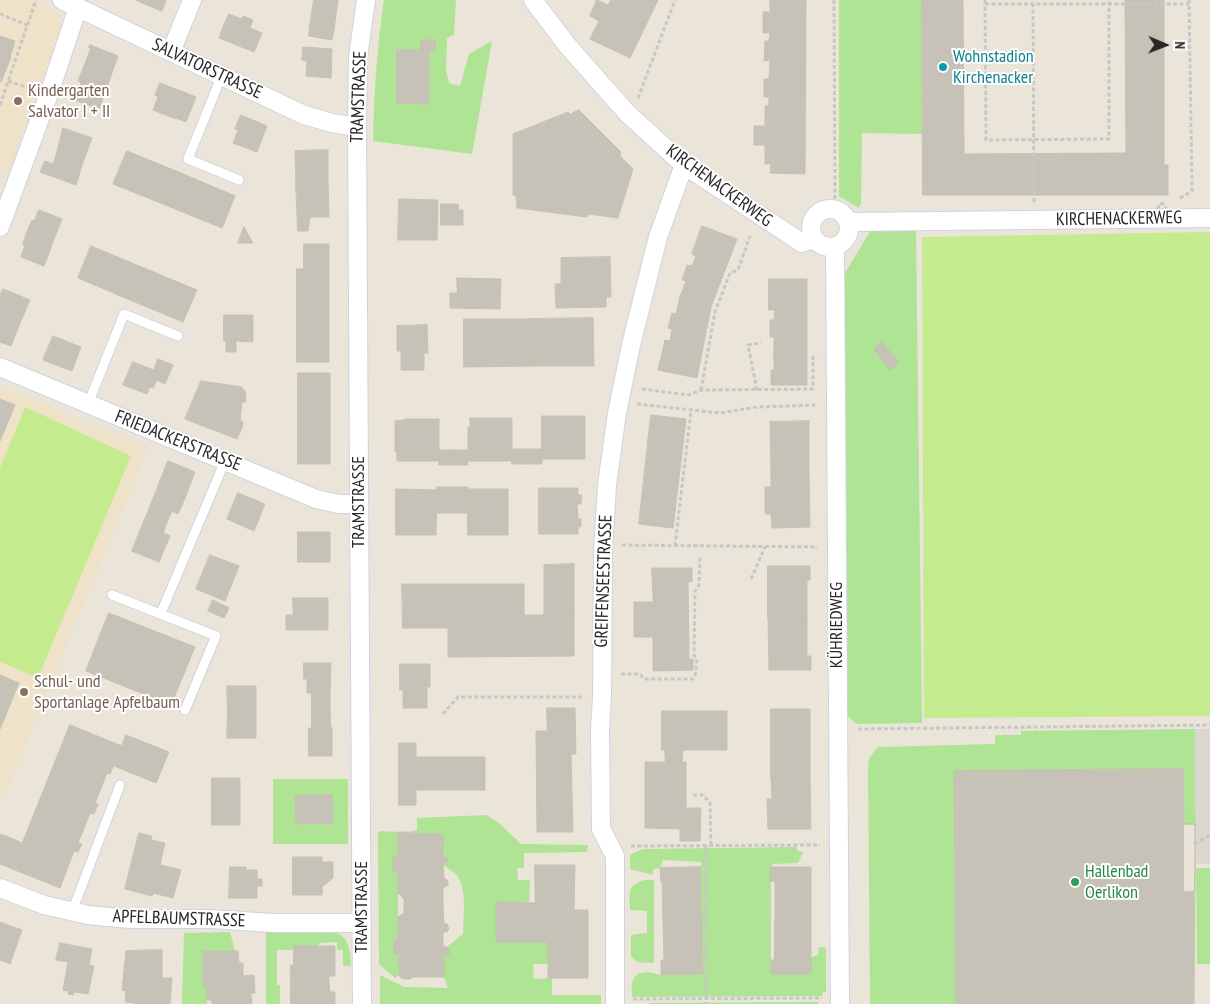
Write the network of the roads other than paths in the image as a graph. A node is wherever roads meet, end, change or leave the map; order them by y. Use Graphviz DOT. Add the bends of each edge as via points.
graph roads {
  1 [pos="192,0"];
  2 [pos="366,0"];
  3 [pos="533,0"];
  4 [pos="70,4"];
  5 [pos="171,52"];
  6 [pos="222,76"];
  7 [pos="357,127"];
  8 [pos="684,165"];
  9 [pos="239,180"];
  10 [pos="1210,218"];
  11 [pos="848,222"];
  12 [pos="0,227"];
  13 [pos="814,238"];
  14 [pos="835,247"];
  15 [pos="178,336"];
  16 [pos="0,367"];
  17 [pos="88,404"];
  18 [pos="225,461"];
  19 [pos="358,504"];
  20 [pos="112,595"];
  21 [pos="161,613"];
  22 [pos="185,710"];
  23 [pos="120,785"];
  24 [pos="0,888"];
  25 [pos="72,912"];
  26 [pos="362,923"];
  27 [pos="833,1001"];
  28 [pos="621,1002"];
  29 [pos="362,1004"];
  1 -- 5 [label="street"];
  2 -- 7 [label="street, TRAMSTRASSE" via="358,57"];
  3 -- 8 [label="street, KIRCHENACKERWEG" via="567,45 627,113"];
  4 -- 5 [label="street, SALVATORSTRASSE"];
  4 -- 12 [label="street" via="49,94"];
  5 -- 6 [label="street, SALVATORSTRASSE"];
  6 -- 7 [label="street, SALVATORSTRASSE" via="304,115"];
  6 -- 9 [label="lane" via="188,159"];
  7 -- 19 [label="street, TRAMSTRASSE"];
  8 -- 13 [label="street, KIRCHENACKERWEG" via="802,243"];
  8 -- 28 [label="street, GREIFENSEESTRASSE" via="658,237 631,345 607,485 603,551 601,829 615,856"];
  10 -- 11 [label="street, KIRCHENACKERWEG"];
  11 -- 13 [label="street" via="835,210 823,210 812,224"];
  11 -- 14 [label="street" via="846,240"];
  13 -- 14 [label="street, KIRCHENACKERWEG" via="823,246"];
  14 -- 27 [label="street, KÜHRIEDWEG" via="838,729"];
  15 -- 17 [label="lane" via="124,314"];
  16 -- 17 [label="street, FRIEDACKERSTRASSE"];
  17 -- 18 [label="street, FRIEDACKERSTRASSE"];
  18 -- 19 [label="street, FRIEDACKERSTRASSE" via="316,499"];
  18 -- 21 [label="lane"];
  19 -- 26 [label="street, TRAMSTRASSE"];
  20 -- 21 [label="lane"];
  21 -- 22 [label="lane" via="216,636"];
  23 -- 25 [label="lane"];
  24 -- 25 [label="street, APFELBAUMSTRASSE"];
  25 -- 26 [label="street, APFELBAUMSTRASSE" via="130,920"];
  26 -- 29 [label="street, TRAMSTRASSE"];
}
